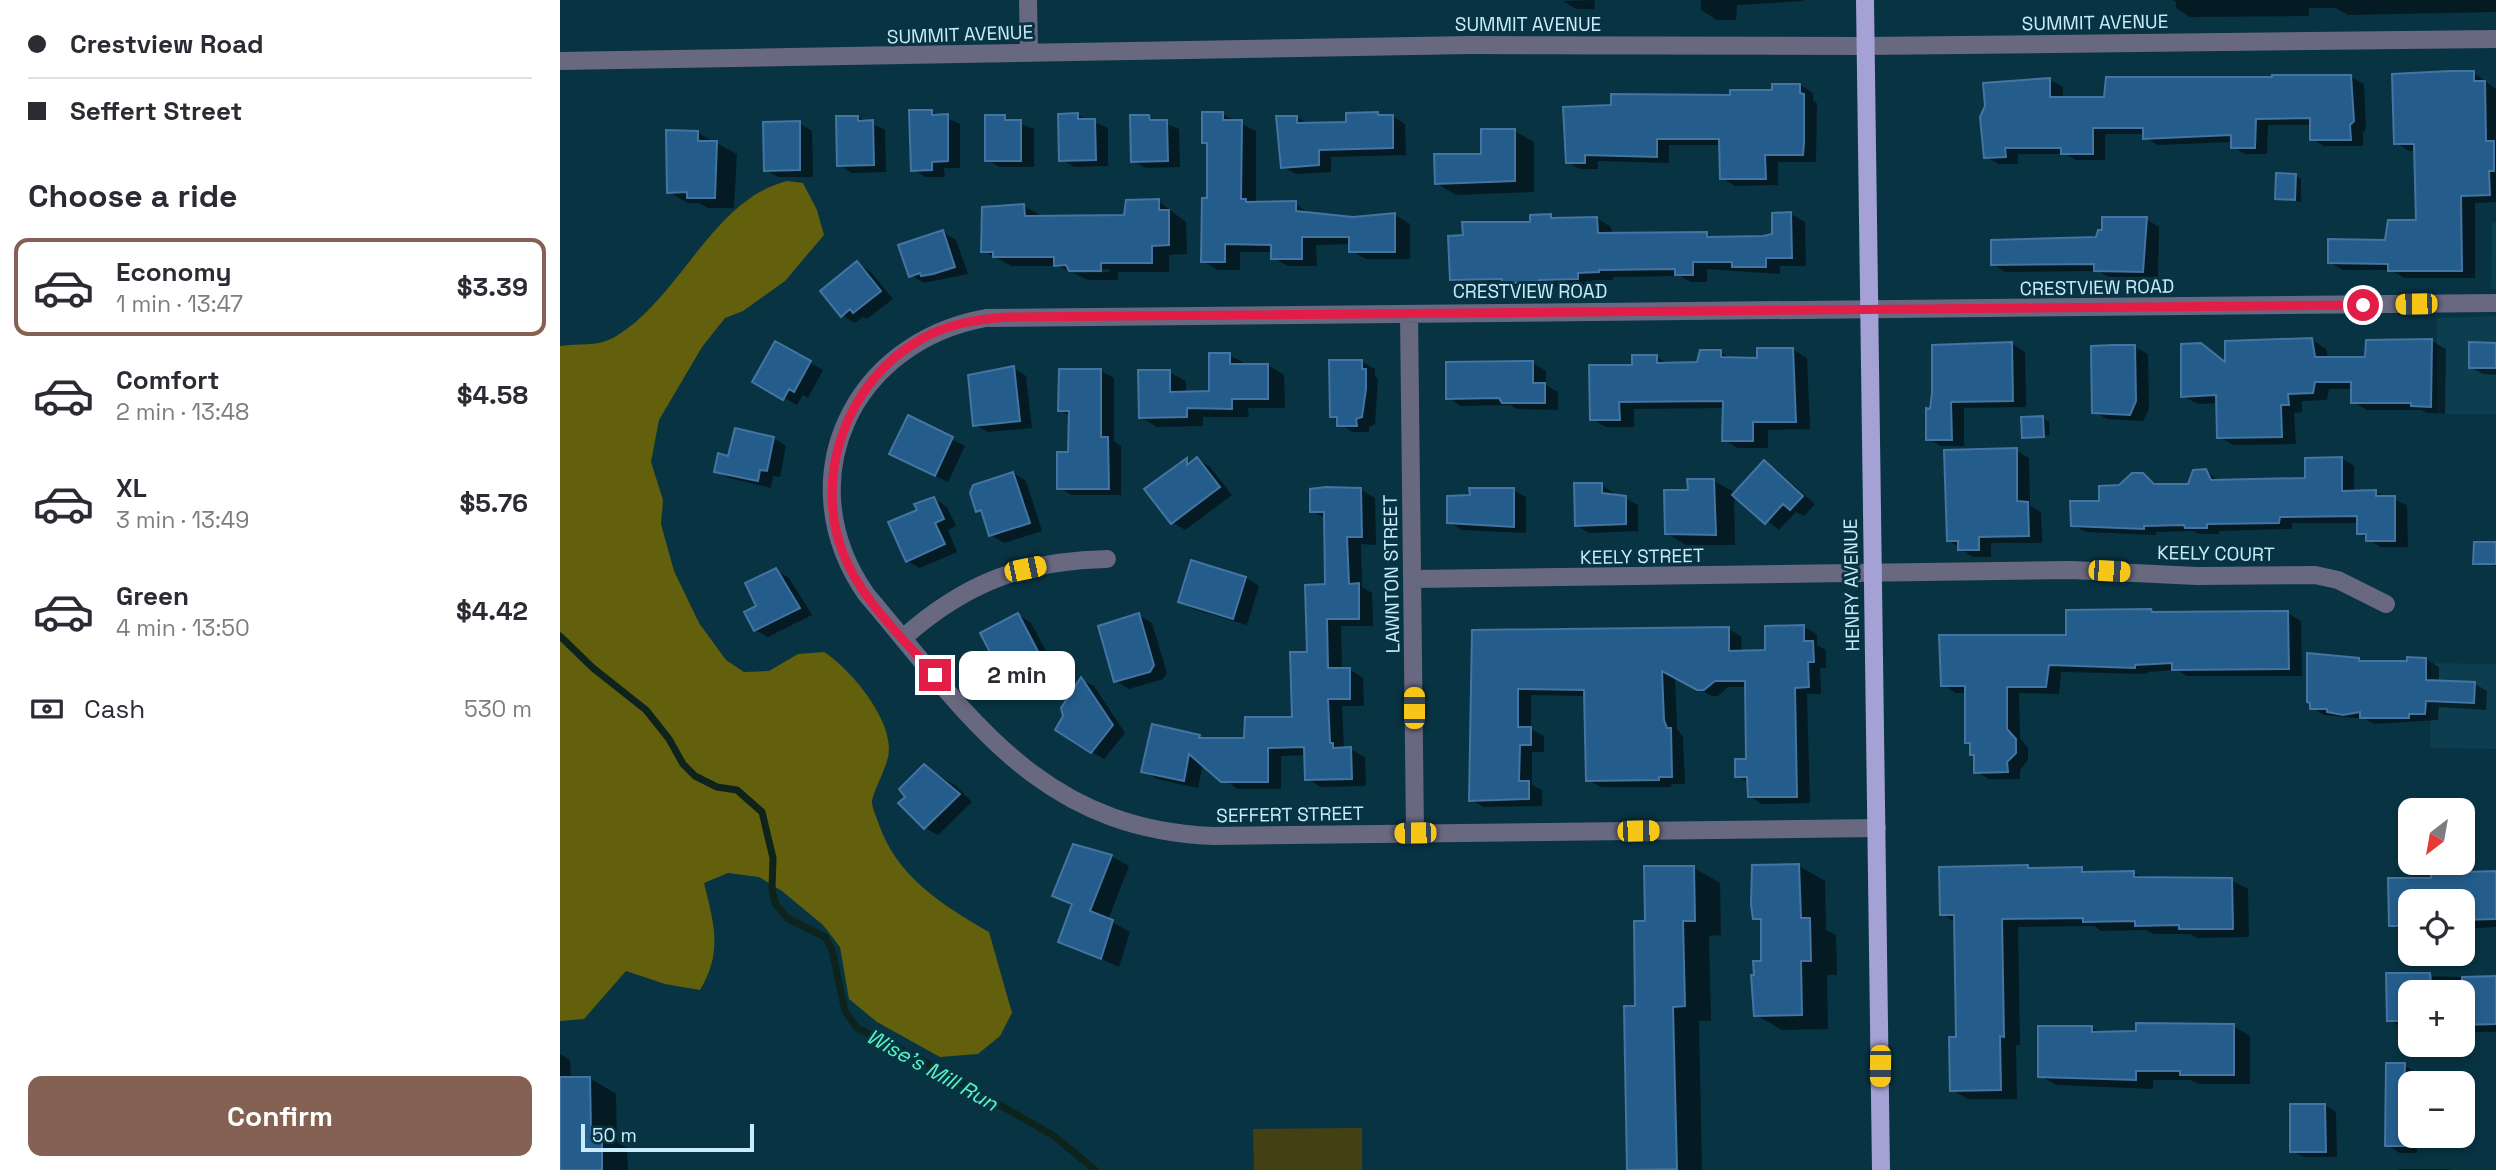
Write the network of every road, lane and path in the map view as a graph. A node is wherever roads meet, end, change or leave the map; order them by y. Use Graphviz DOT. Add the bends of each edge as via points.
graph roads {
  1 [pos="1028,0"];
  2 [pos="1865,0"];
  3 [pos="2496,39"];
  4 [pos="1865,46"];
  5 [pos="1029,53"];
  6 [pos="560,61"];
  7 [pos="2496,303"];
  8 [pos="1868,310"];
  9 [pos="1409,313"];
  10 [pos="1107,559"];
  11 [pos="1872,575"];
  12 [pos="1413,579"];
  13 [pos="2386,604"];
  14 [pos="903,638"];
  15 [pos="1877,828"];
  16 [pos="1415,833"];
  17 [pos="1881,1170"];
  1 -- 5 [label="street"];
  2 -- 4 [label="main road, HENRY AVENUE"];
  3 -- 4 [label="street, SUMMIT AVENUE"];
  4 -- 5 [label="street, SUMMIT AVENUE" via="1545,45"];
  4 -- 8 [label="main road, HENRY AVENUE"];
  5 -- 6 [label="street, SUMMIT AVENUE"];
  7 -- 8 [label="street, CRESTVIEW ROAD"];
  8 -- 9 [label="street, CRESTVIEW ROAD"];
  8 -- 11 [label="main road, HENRY AVENUE"];
  9 -- 12 [label="street, LAWNTON STREET"];
  9 -- 14 [label="street, CRESTVIEW ROAD" via="986,318 941,330 901,351 879,371 852,410 836,456 833,503 848,566"];
  10 -- 14 [label="street" via="1060,562 996,578 954,597"];
  11 -- 12 [label="street, KEELY STREET"];
  11 -- 13 [label="street, KEELY COURT" via="2071,570 2315,575 2338,580"];
  11 -- 15 [label="main road, HENRY AVENUE"];
  12 -- 16 [label="street, LAWNTON STREET"];
  14 -- 16 [label="street, SEFFERT STREET" via="1004,753 1046,785 1111,817 1150,829 1195,835"];
  15 -- 16 [label="street, SEFFERT STREET"];
  15 -- 17 [label="main road, HENRY AVENUE"];
}
